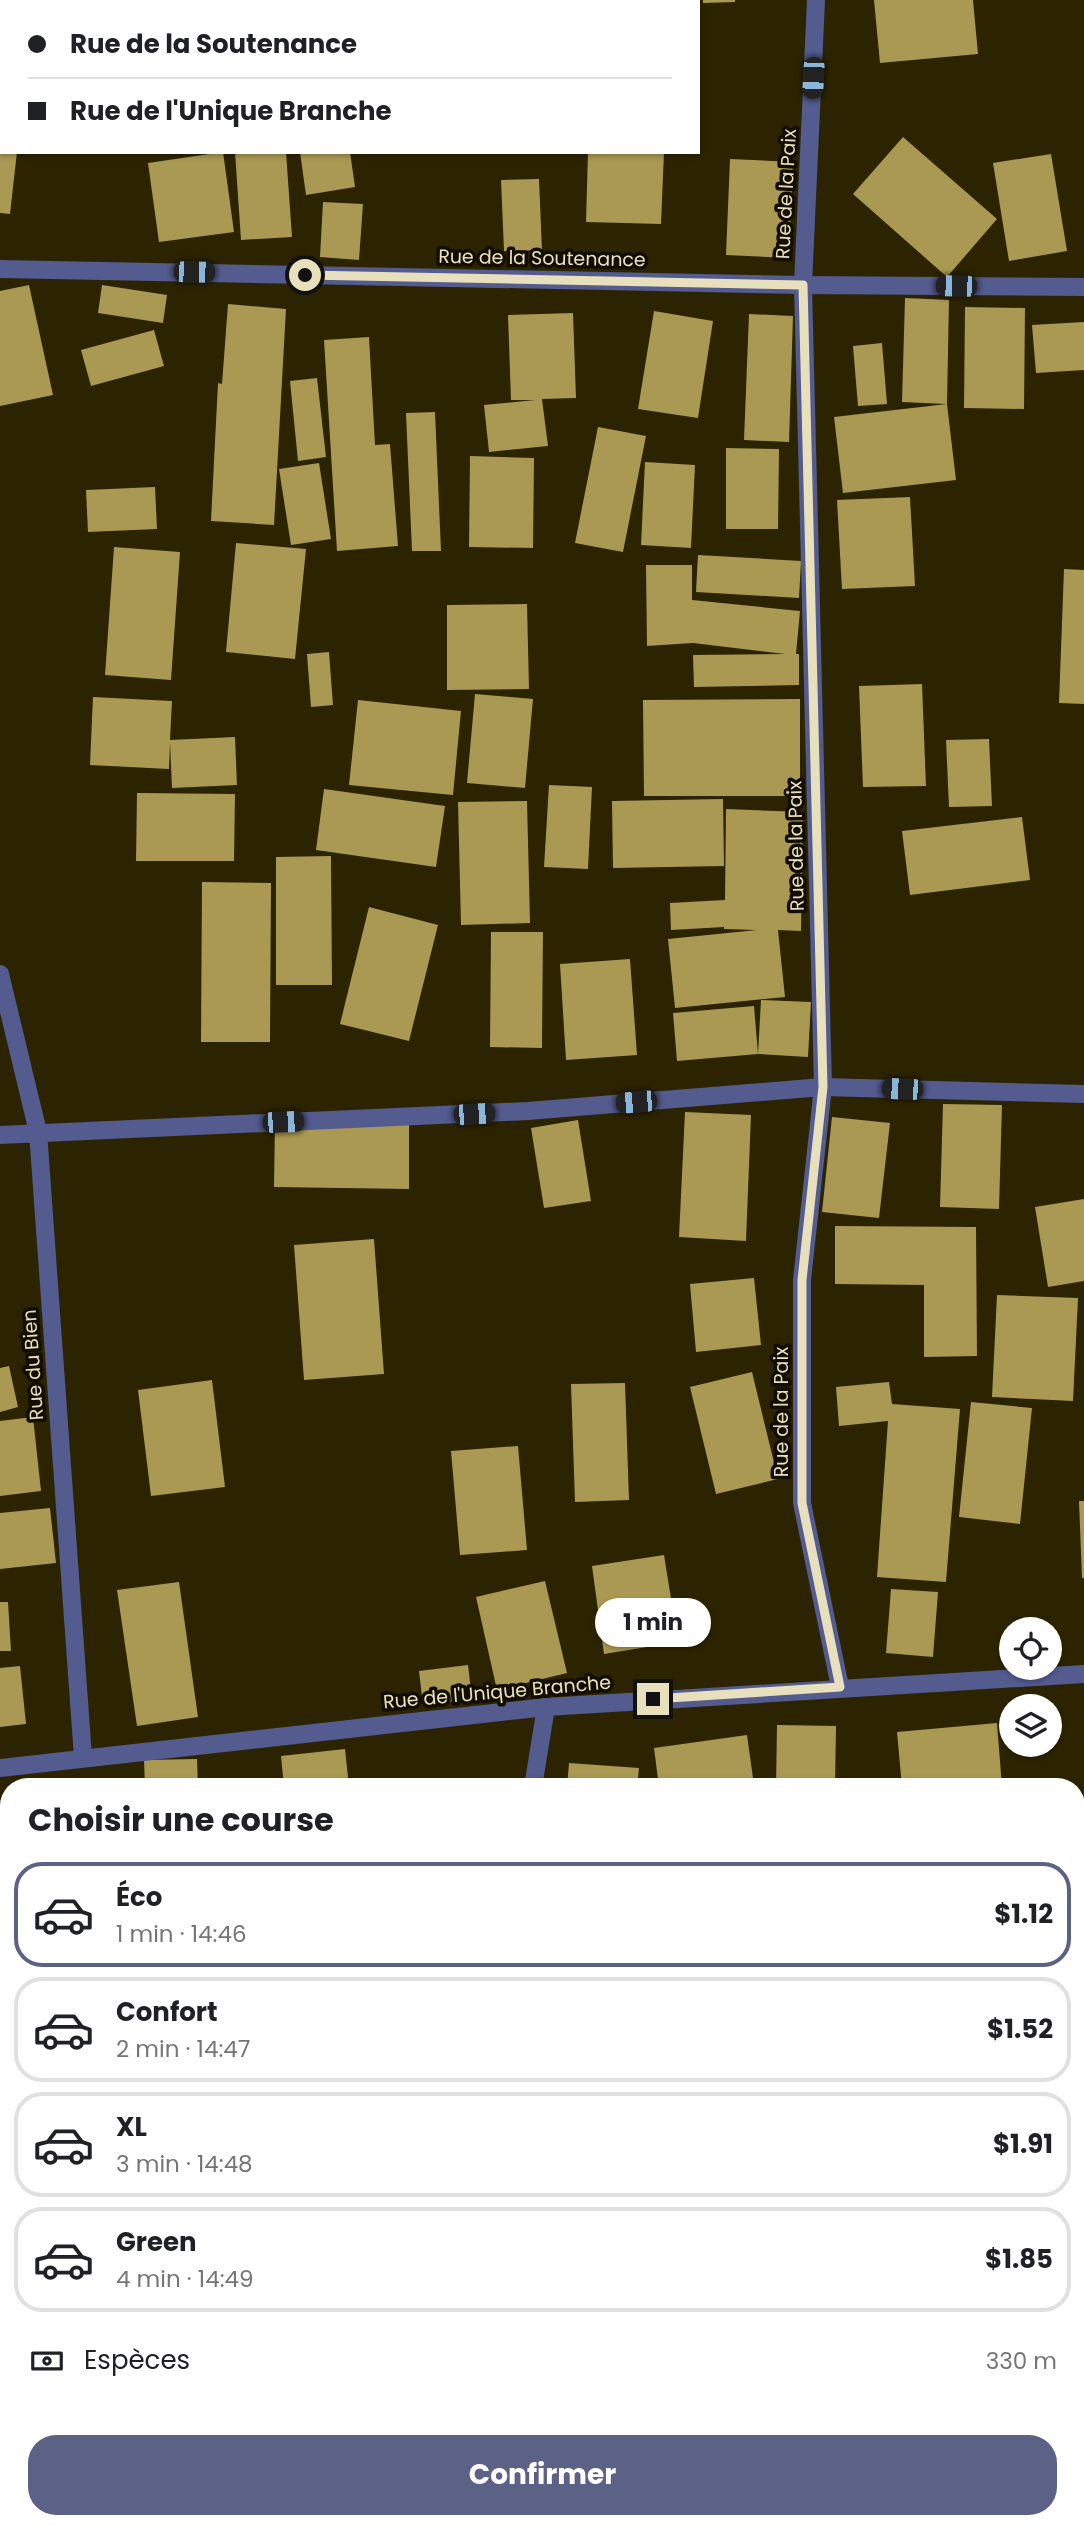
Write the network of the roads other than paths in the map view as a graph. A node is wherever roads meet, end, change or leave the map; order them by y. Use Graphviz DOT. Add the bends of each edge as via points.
graph roads {
  1 [pos="816,0"];
  2 [pos="0,269"];
  3 [pos="803,285"];
  4 [pos="1084,287"];
  5 [pos="0,974"];
  6 [pos="823,1087"];
  7 [pos="1084,1094"];
  8 [pos="38,1132"];
  9 [pos="0,1135"];
  10 [pos="1084,1674"];
  11 [pos="840,1687"];
  12 [pos="546,1707"];
  13 [pos="83,1757"];
  14 [pos="0,1768"];
  15 [pos="534,1778"];
  1 -- 3 [label="street, Rue de la Paix"];
  2 -- 3 [label="street, Rue de la Soutenance"];
  3 -- 4 [label="street, Rue de la Soutenance"];
  3 -- 6 [label="street, Rue de la Paix"];
  5 -- 8 [label="street, Rue du Bien"];
  6 -- 7 [label="street"];
  6 -- 8 [label="street" via="528,1111"];
  6 -- 11 [label="street, Rue de la Paix" via="802,1280 802,1503"];
  8 -- 9 [label="street"];
  8 -- 13 [label="street, Rue du Bien"];
  10 -- 11 [label="street, Rue de l'Unique Branche"];
  11 -- 12 [label="street, Rue de l'Unique Branche"];
  12 -- 13 [label="street, Rue de l'Unique Branche"];
  12 -- 15 [label="street"];
  13 -- 14 [label="street, Rue de l'Unique Branche"];
}
